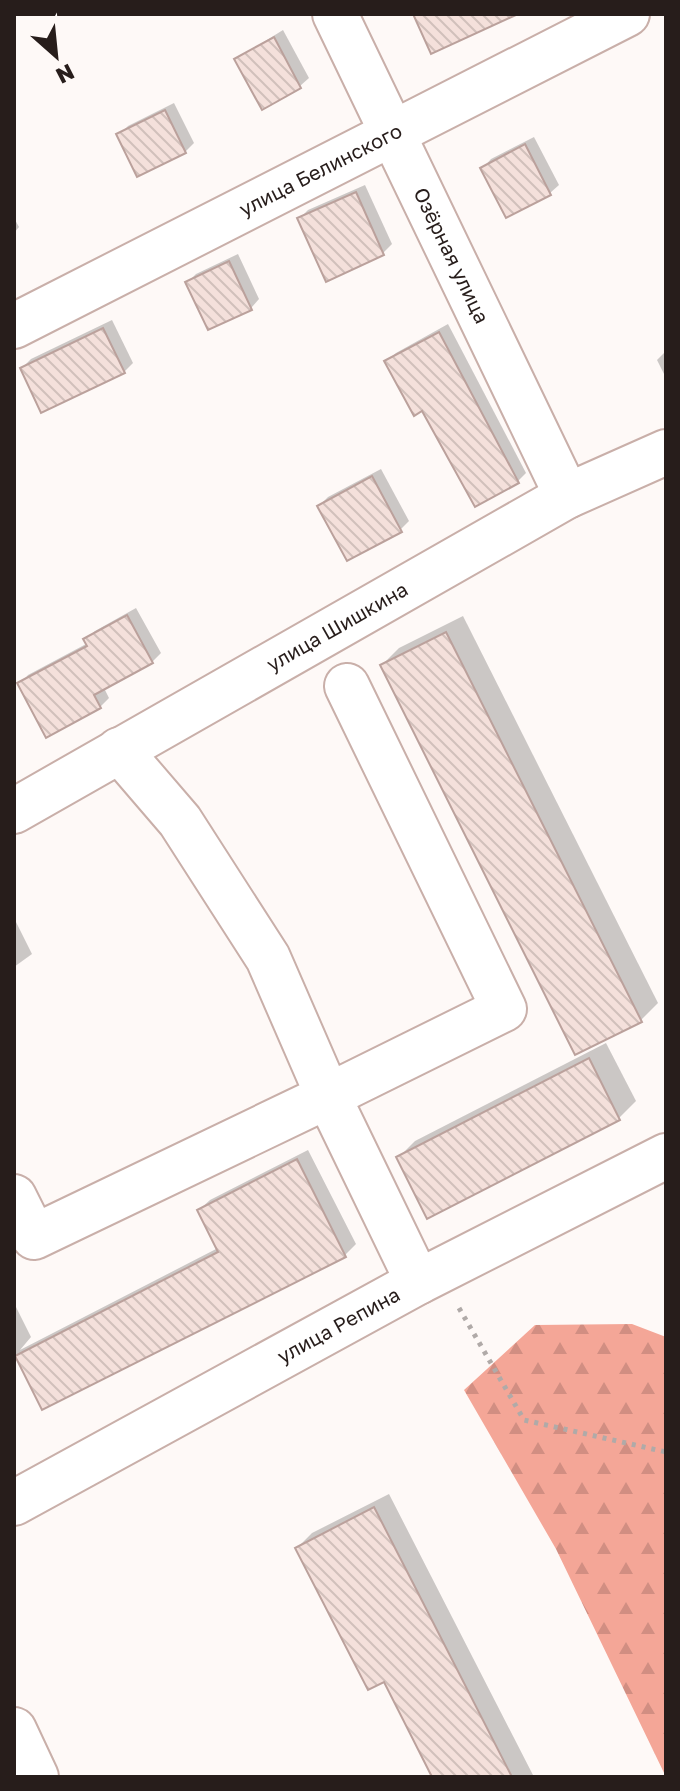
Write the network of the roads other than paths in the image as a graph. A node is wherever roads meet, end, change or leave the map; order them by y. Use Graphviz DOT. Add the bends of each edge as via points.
graph roads {
  1 [pos="335,14"];
  2 [pos="627,14"];
  3 [pos="390,134"];
  4 [pos="14,326"];
  5 [pos="666,452"];
  6 [pos="567,496"];
  7 [pos="347,686"];
  8 [pos="119,750"];
  9 [pos="14,811"];
  10 [pos="328,1096"];
  11 [pos="666,1156"];
  12 [pos="14,1197"];
  13 [pos="418,1282"];
  14 [pos="14,1503"];
  15 [pos="14,1730"];
  16 [pos="36,1777"];
  1 -- 3 [label="street, Озёрная улица"];
  2 -- 3 [label="street, улица Белинского"];
  3 -- 4 [label="street, улица Белинского"];
  3 -- 6 [label="street, Озёрная улица"];
  5 -- 6 [label="street, улица Шишкина"];
  6 -- 8 [label="street, улица Шишкина"];
  7 -- 10 [label="street" via="504,1009"];
  8 -- 9 [label="street, улица Шишкина"];
  8 -- 10 [label="street" via="180,821 268,958"];
  10 -- 12 [label="street" via="34,1237"];
  10 -- 13 [label="street"];
  11 -- 13 [label="street, улица Репина"];
  13 -- 14 [label="street, улица Репина"];
  15 -- 16 [label="street"];
}
